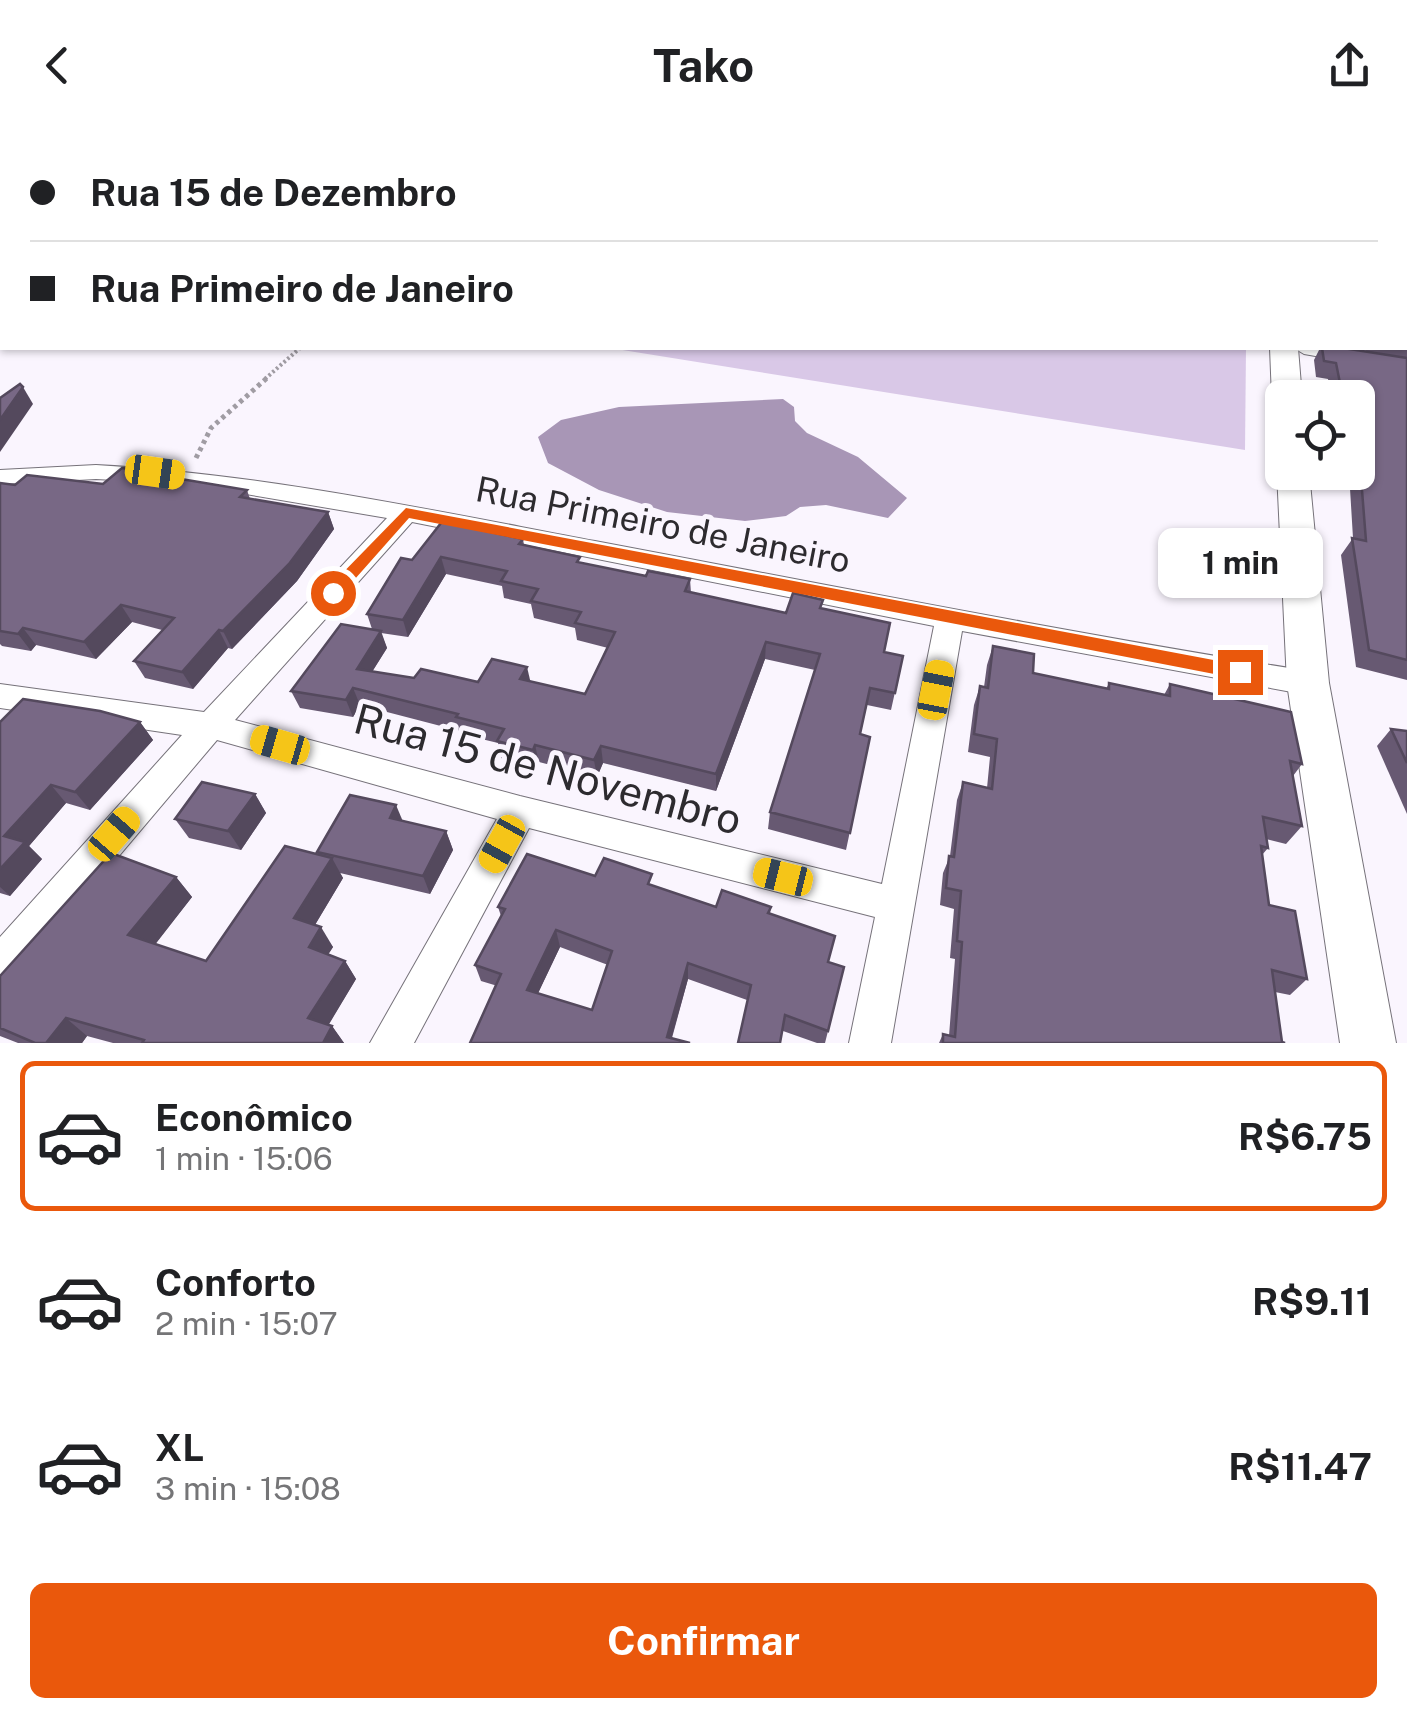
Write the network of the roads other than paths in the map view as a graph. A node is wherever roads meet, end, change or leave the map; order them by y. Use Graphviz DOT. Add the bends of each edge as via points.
graph roads {
  1 [pos="1284,350"];
  2 [pos="1315,350"];
  3 [pos="1407,366"];
  4 [pos="1286,380"];
  5 [pos="0,477"];
  6 [pos="1294,490"];
  7 [pos="406,513"];
  8 [pos="950,619"];
  9 [pos="1308,683"];
  10 [pos="0,696"];
  11 [pos="211,726"];
  12 [pos="520,811"];
  13 [pos="896,906"];
  14 [pos="0,966"];
  15 [pos="391,1043"];
  16 [pos="870,1043"];
  17 [pos="1368,1043"];
  1 -- 4 [label="street"];
  2 -- 3 [label="street"];
  5 -- 7 [label="street, Rua Primeiro de Janeiro" via="186,477"];
  6 -- 9 [label="street"];
  7 -- 8 [label="street, Rua Primeiro de Janeiro"];
  7 -- 11 [label="street"];
  8 -- 9 [label="street, Rua Primeiro de Janeiro"];
  8 -- 13 [label="street"];
  9 -- 17 [label="street"];
  10 -- 11 [label="street, Rua 15 de Novembro"];
  11 -- 12 [label="street, Rua 15 de Novembro"];
  11 -- 14 [label="street"];
  12 -- 13 [label="street, Rua 15 de Novembro"];
  12 -- 15 [label="street"];
  13 -- 16 [label="street"];
}
